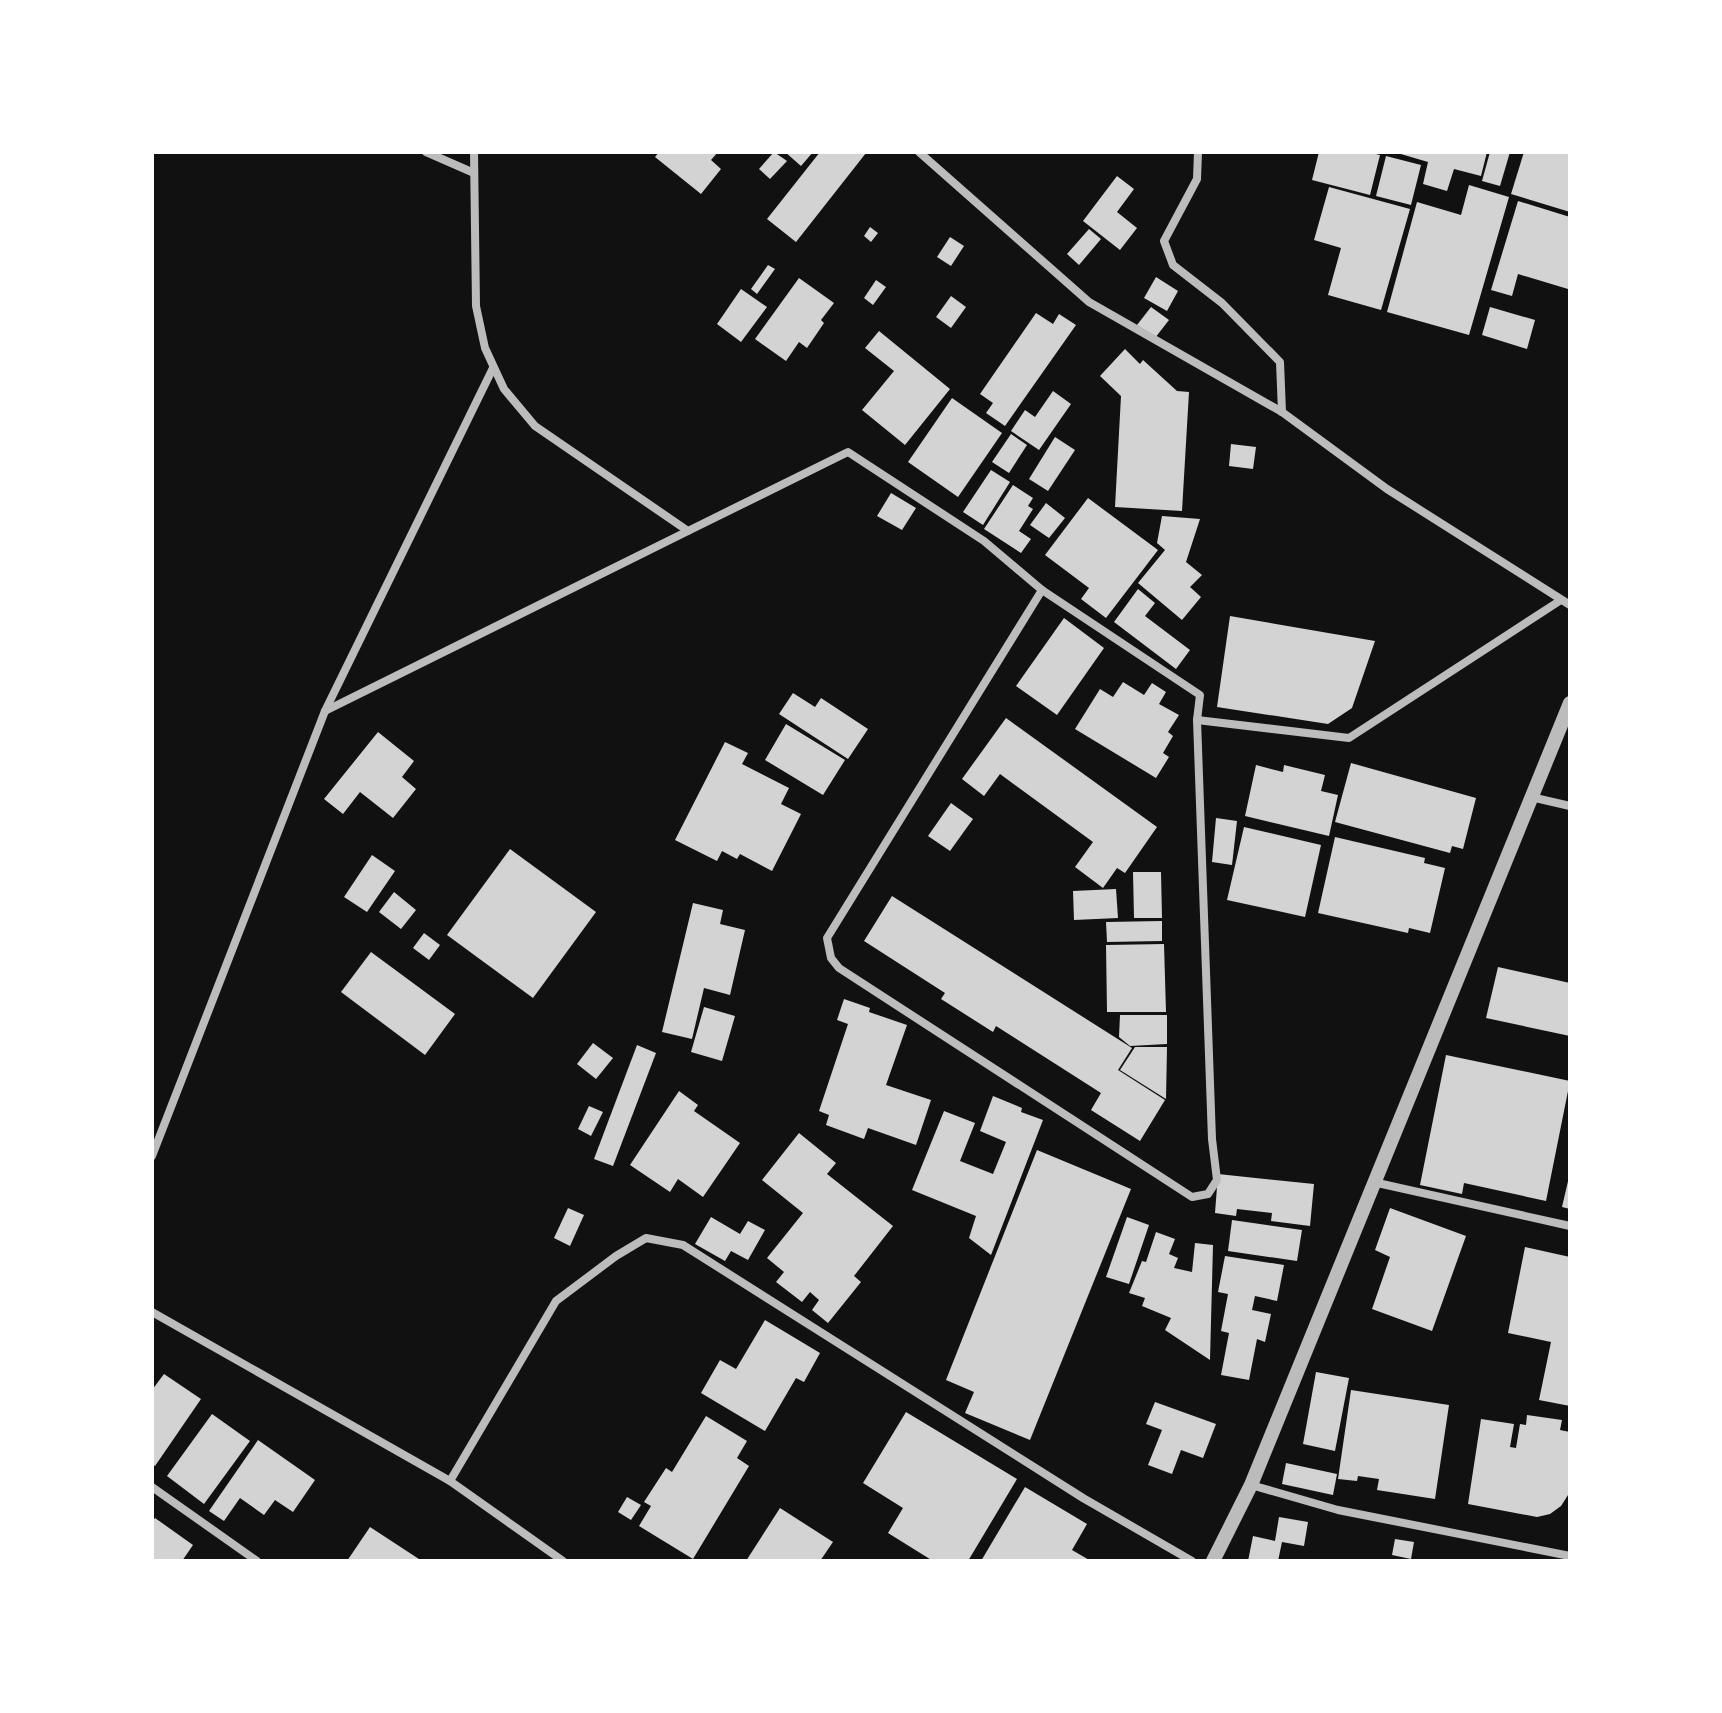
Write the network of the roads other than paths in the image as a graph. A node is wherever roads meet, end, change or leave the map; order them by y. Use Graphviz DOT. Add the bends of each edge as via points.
graph roads {
  1 [pos="426,152"];
  2 [pos="474,152"];
  3 [pos="919,152"];
  4 [pos="1198,152"];
  5 [pos="474,173"];
  6 [pos="493,368"];
  7 [pos="1282,412"];
  8 [pos="688,531"];
  9 [pos="1042,590"];
  10 [pos="1561,600"];
  11 [pos="1570,605"];
  12 [pos="1570,703"];
  13 [pos="325,711"];
  14 [pos="1197,720"];
  15 [pos="1531,797"];
  16 [pos="1570,806"];
  17 [pos="152,1156"];
  18 [pos="1373,1182"];
  19 [pos="1570,1226"];
  20 [pos="152,1312"];
  21 [pos="450,1481"];
  22 [pos="1251,1485"];
  23 [pos="152,1487"];
  24 [pos="1570,1556"];
  25 [pos="257,1561"];
  26 [pos="563,1561"];
  27 [pos="1192,1561"];
  28 [pos="1213,1561"];
  1 -- 5 [label="street"];
  2 -- 5 [label="street"];
  3 -- 7 [label="street" via="1089,302"];
  4 -- 7 [label="street" via="1197,179 1164,241 1173,265 1222,303 1280,362"];
  5 -- 6 [label="street" via="476,306"];
  6 -- 8 [label="street" via="535,426"];
  6 -- 13 [label="street"];
  7 -- 10 [label="street" via="1387,489"];
  8 -- 9 [label="street" via="848,452 984,541"];
  8 -- 13 [label="street"];
  9 -- 14 [label="street" via="1200,695"];
  9 -- 14 [label="street" via="827,938 831,958 1192,1197 1208,1194 1217,1180"];
  10 -- 11 [label="street"];
  10 -- 14 [label="street" via="1349,738"];
  12 -- 15 [label="street"];
  13 -- 17 [label="street"];
  15 -- 16 [label="street"];
  15 -- 18 [label="street"];
  18 -- 19 [label="street"];
  18 -- 22 [label="street"];
  20 -- 21 [label="street"];
  21 -- 26 [label="street"];
  21 -- 27 [label="street" via="556,1301 646,1238 683,1245"];
  22 -- 24 [label="street" via="1338,1510"];
  22 -- 28 [label="street"];
  23 -- 25 [label="street"];
}
